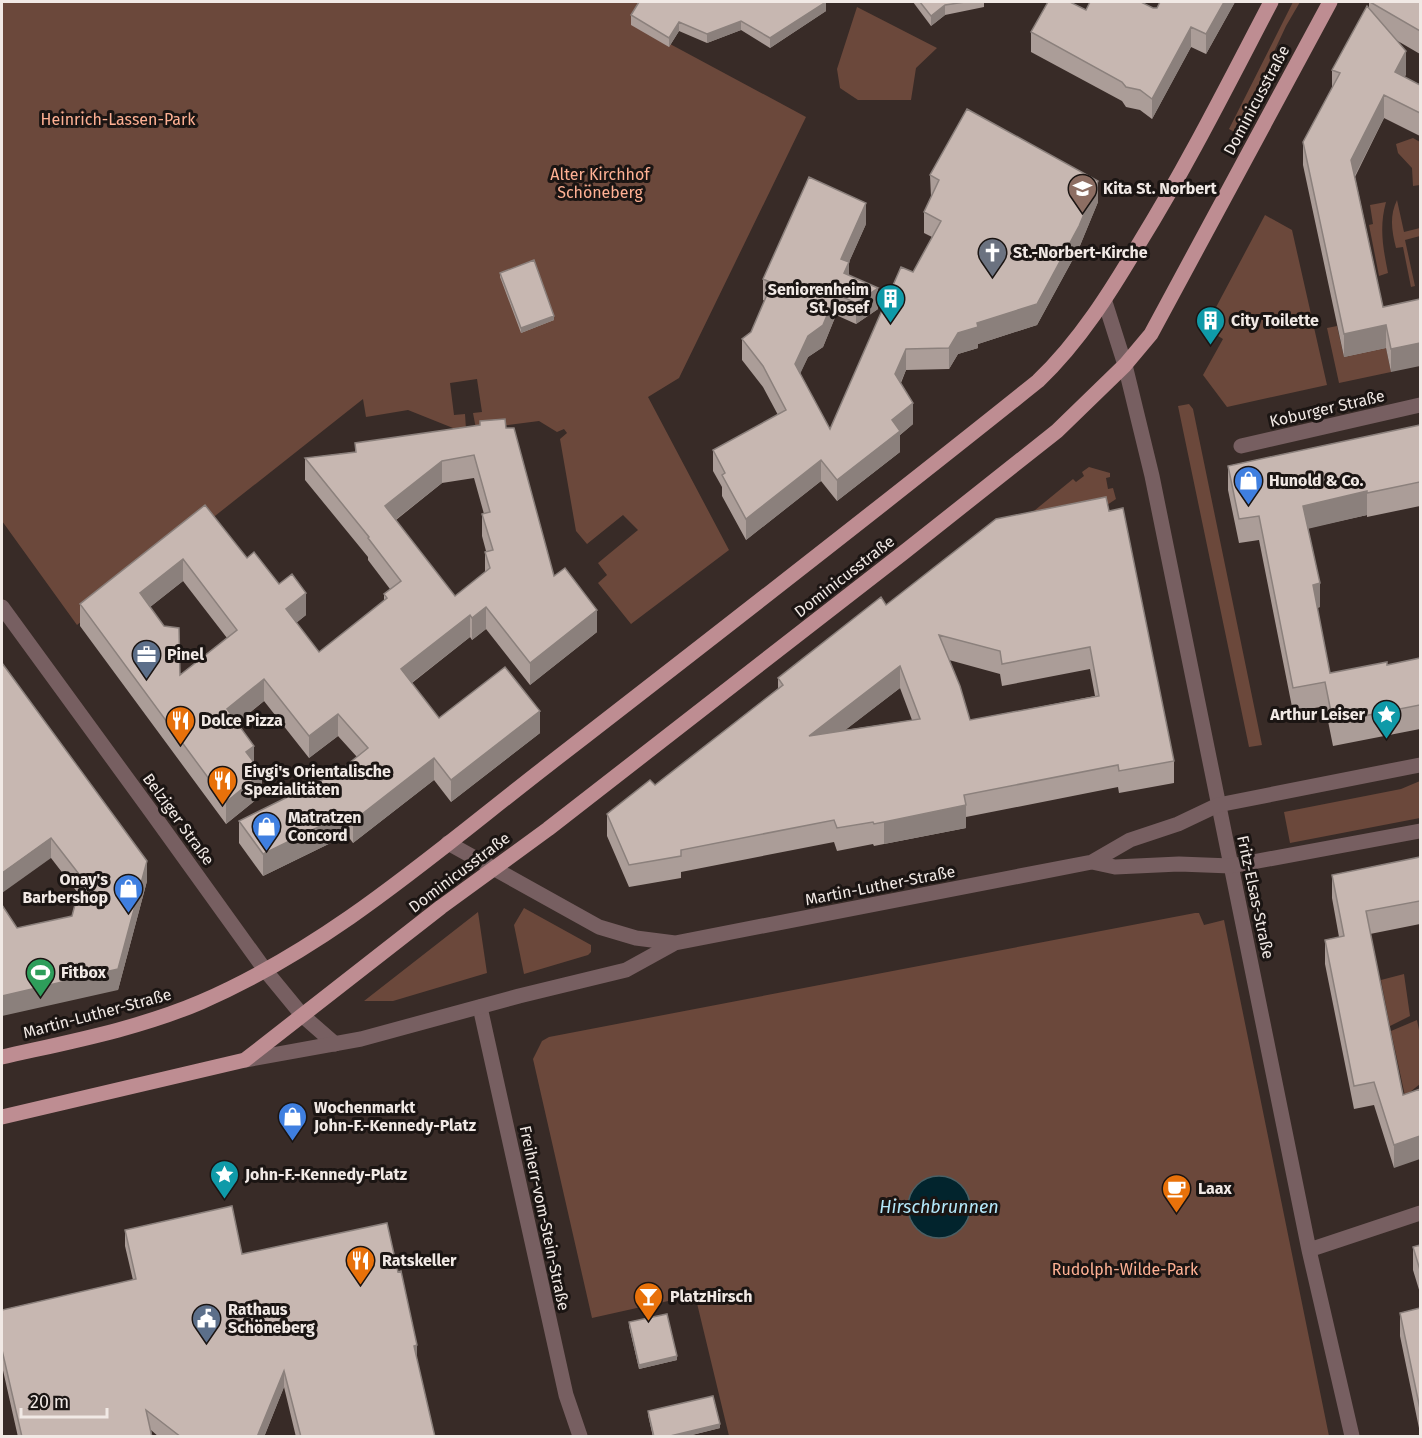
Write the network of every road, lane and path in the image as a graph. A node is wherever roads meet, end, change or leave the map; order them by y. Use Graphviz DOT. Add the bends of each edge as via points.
graph roads {
  1 [pos="1271,2"];
  2 [pos="1330,2"];
  3 [pos="1105,302"];
  4 [pos="1125,365"];
  5 [pos="1420,405"];
  6 [pos="1241,446"];
  7 [pos="2,608"];
  8 [pos="1420,765"];
  9 [pos="1218,806"];
  10 [pos="1420,831"];
  11 [pos="448,843"];
  12 [pos="1092,862"];
  13 [pos="1231,866"];
  14 [pos="493,867"];
  15 [pos="675,943"];
  16 [pos="265,970"];
  17 [pos="480,1007"];
  18 [pos="302,1015"];
  19 [pos="335,1044"];
  20 [pos="2,1057"];
  21 [pos="245,1060"];
  22 [pos="2,1117"];
  23 [pos="1420,1213"];
  24 [pos="1309,1250"];
  25 [pos="580,1437"];
  26 [pos="1352,1437"];
  1 -- 3 [label="main road, Dominicusstraße" via="1188,160"];
  2 -- 4 [label="main road, Dominicusstraße" via="1151,334"];
  3 -- 4 [label="street, Fritz-Elsas-Straße"];
  3 -- 11 [label="main road, Dominicusstraße" via="1038,381 858,526"];
  4 -- 9 [label="street, Fritz-Elsas-Straße" via="1152,476"];
  4 -- 14 [label="main road, Dominicusstraße" via="1072,418 903,553 548,829"];
  5 -- 6 [label="street, Koburger Straße"];
  7 -- 16 [label="street, Belziger Straße"];
  8 -- 9 [label="street, Martin-Luther-Straße"];
  9 -- 12 [label="street, Martin-Luther-Straße" via="1130,840"];
  9 -- 13 [label="street, Fritz-Elsas-Straße"];
  10 -- 13 [label="street, Martin-Luther-Straße"];
  11 -- 14 [label="street, Martin-Luther-Straße"];
  11 -- 16 [label="main road, Dominicusstraße" via="324,936"];
  12 -- 13 [label="street, Martin-Luther-Straße" via="1114,867"];
  12 -- 15 [label="street, Martin-Luther-Straße"];
  13 -- 24 [label="street, Fritz-Elsas-Straße"];
  14 -- 15 [label="street, Martin-Luther-Straße" via="599,927 636,938"];
  14 -- 18 [label="main road, Dominicusstraße"];
  15 -- 17 [label="street, Martin-Luther-Straße" via="626,970"];
  16 -- 18 [label="street, Belziger Straße"];
  16 -- 20 [label="main road, Martin-Luther-Straße" via="149,1021"];
  17 -- 19 [label="street"];
  17 -- 25 [label="street, Freiherr-vom-Stein-Straße" via="566,1395"];
  18 -- 19 [label="street, Belziger Straße"];
  18 -- 21 [label="main road, Dominicusstraße"];
  19 -- 21 [label="street"];
  21 -- 22 [label="main road"];
  23 -- 24 [label="street"];
  24 -- 26 [label="street, Fritz-Elsas-Straße"];
}
